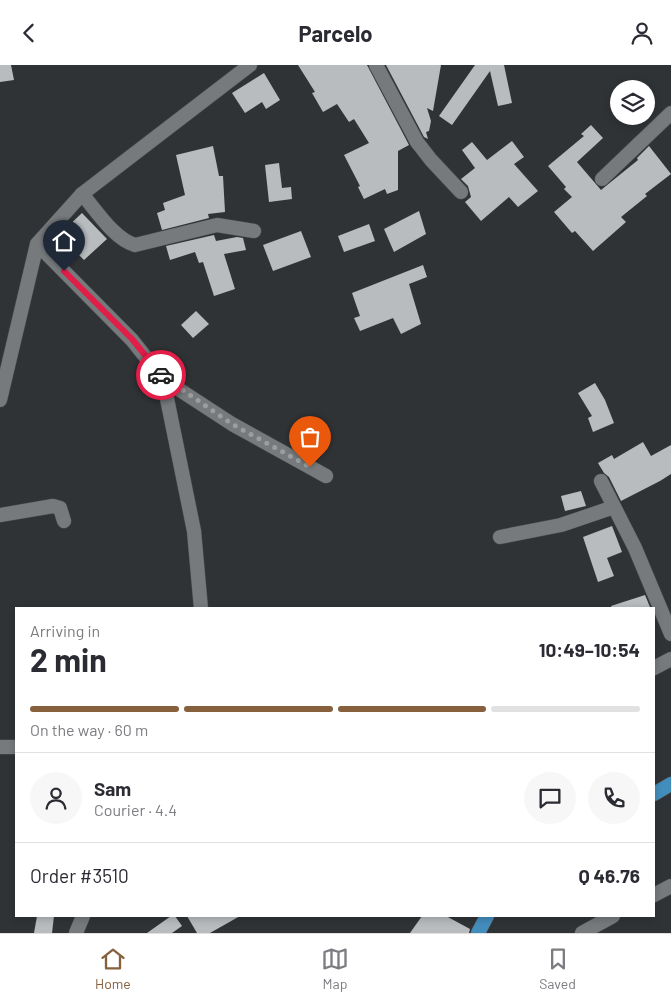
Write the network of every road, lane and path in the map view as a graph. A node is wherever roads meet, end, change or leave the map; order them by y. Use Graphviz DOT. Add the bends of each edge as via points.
graph roads {
  1 [pos="250,65"];
  2 [pos="376,65"];
  3 [pos="671,113"];
  4 [pos="602,179"];
  5 [pos="460,192"];
  6 [pos="82,194"];
  7 [pos="254,231"];
  8 [pos="37,244"];
  9 [pos="163,379"];
  10 [pos="0,400"];
  11 [pos="326,476"];
  12 [pos="601,481"];
  13 [pos="614,507"];
  14 [pos="0,515"];
  15 [pos="64,521"];
  16 [pos="500,537"];
  17 [pos="201,607"];
  18 [pos="671,634"];
  19 [pos="671,659"];
  20 [pos="655,667"];
  21 [pos="0,747"];
  22 [pos="15,747"];
  23 [pos="671,784"];
  24 [pos="655,793"];
  25 [pos="671,886"];
  26 [pos="655,894"];
  27 [pos="83,917"];
  28 [pos="486,917"];
  29 [pos="611,917"];
  30 [pos="76,933"];
  31 [pos="478,933"];
  32 [pos="582,933"];
  1 -- 6 [label="street"];
  2 -- 5 [label="street" via="417,143"];
  3 -- 4 [label="street"];
  6 -- 7 [label="street" via="116,235 135,245 217,225"];
  6 -- 8 [label="street"];
  8 -- 9 [label="street" via="132,339"];
  8 -- 10 [label="street"];
  9 -- 11 [label="street" via="232,424"];
  9 -- 17 [label="street" via="194,531"];
  12 -- 13 [label="street"];
  13 -- 16 [label="street" via="561,525"];
  13 -- 18 [label="street"];
  14 -- 15 [label="street" via="53,506 60,508"];
  19 -- 20 [label="street"];
  21 -- 22 [label="street"];
  23 -- 24 [label="main road"];
  25 -- 26 [label="street"];
  27 -- 30 [label="street"];
  28 -- 31 [label="main road"];
  29 -- 32 [label="street"];
}
